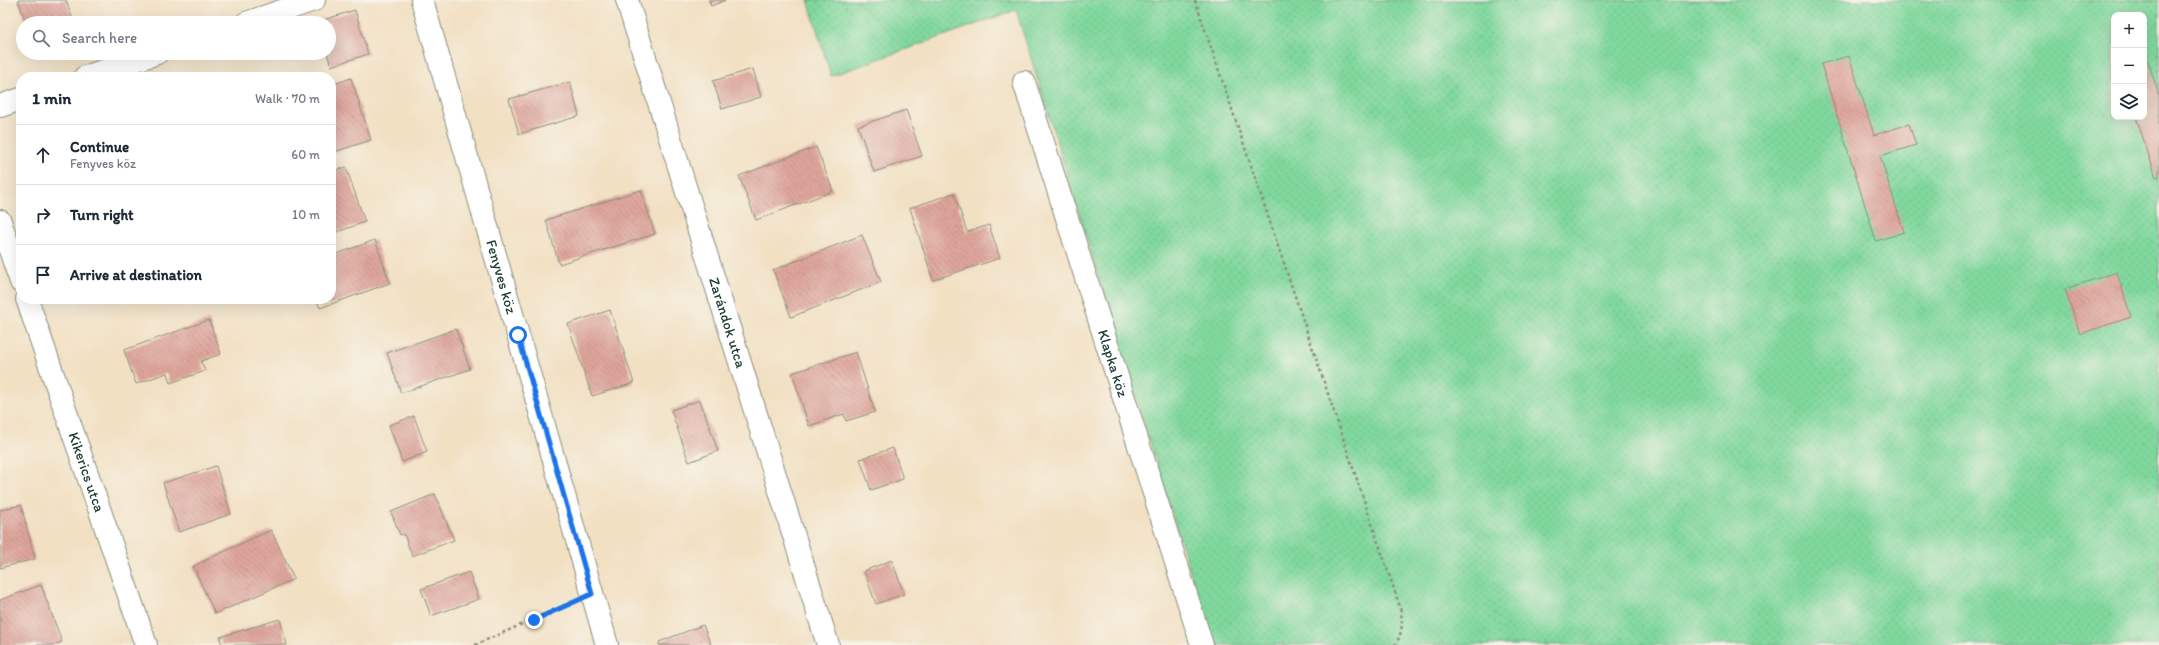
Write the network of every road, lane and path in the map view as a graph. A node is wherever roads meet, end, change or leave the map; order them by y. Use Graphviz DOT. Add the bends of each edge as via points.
graph roads {
  1 [pos="314,0"];
  2 [pos="422,0"];
  3 [pos="627,0"];
  4 [pos="1195,0"];
  5 [pos="267,16"];
  6 [pos="136,60"];
  7 [pos="100,72"];
  8 [pos="1024,82"];
  9 [pos="16,101"];
  10 [pos="0,106"];
  11 [pos="0,221"];
  12 [pos="16,267"];
  13 [pos="29,304"];
  14 [pos="592,594"];
  15 [pos="146,645"];
  16 [pos="475,645"];
  17 [pos="607,645"];
  18 [pos="828,645"];
  19 [pos="1202,645"];
  20 [pos="1395,645"];
  1 -- 5 [label="street"];
  2 -- 14 [label="street, Fenyves köz"];
  3 -- 18 [label="street, Zarándok utca"];
  4 -- 20 [label="path" via="1400,607 1403,621"];
  6 -- 7 [label="street"];
  8 -- 19 [label="street, Klapka köz"];
  9 -- 10 [label="street"];
  11 -- 12 [label="street"];
  13 -- 15 [label="street, Kikerics utca"];
  14 -- 16 [label="path"];
  14 -- 17 [label="street, Fenyves köz"];
}
